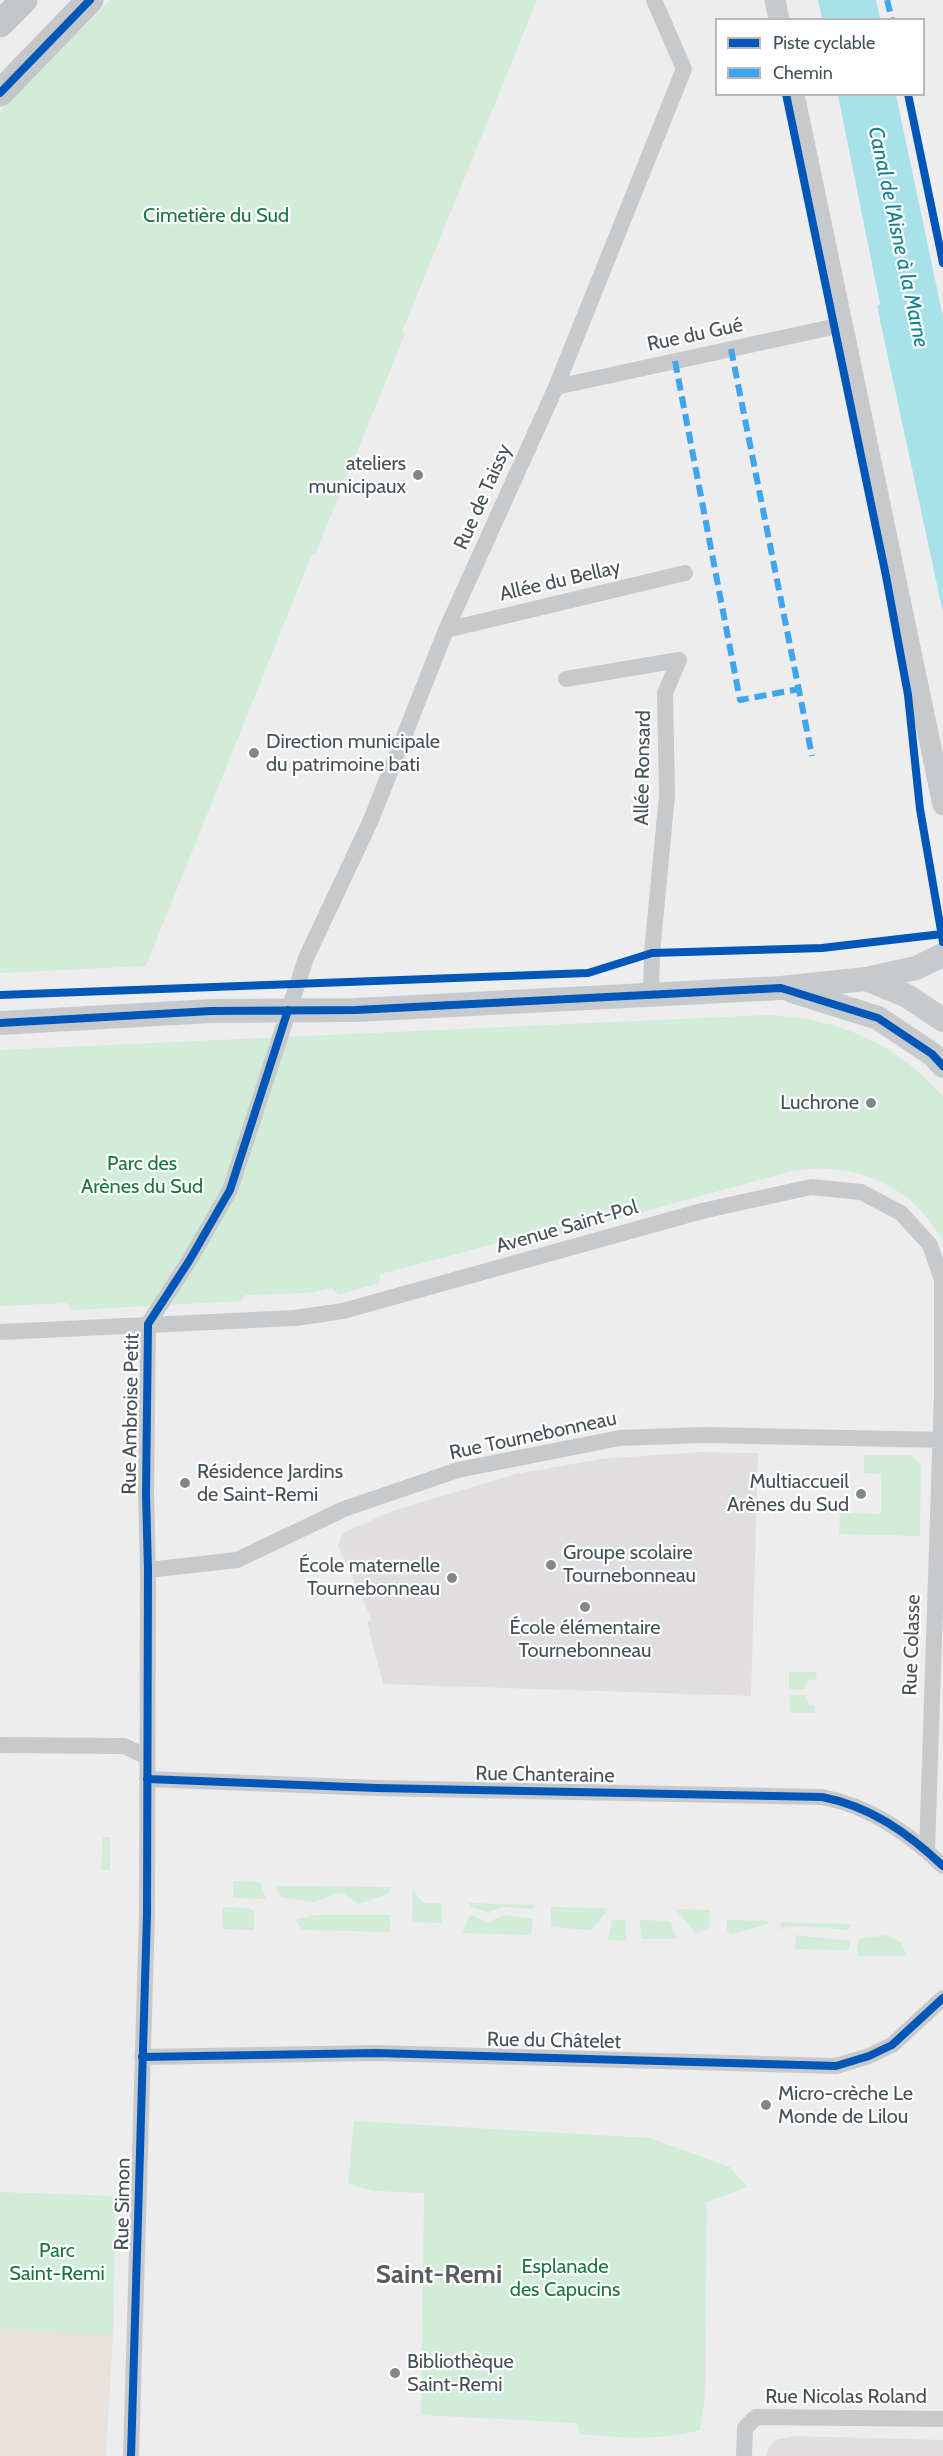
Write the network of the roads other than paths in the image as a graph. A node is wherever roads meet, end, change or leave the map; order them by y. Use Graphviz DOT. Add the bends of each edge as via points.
graph roads {
  1 [pos="24,0"];
  2 [pos="90,0"];
  3 [pos="654,0"];
  4 [pos="775,0"];
  5 [pos="779,18"];
  6 [pos="0,24"];
  7 [pos="0,93"];
  8 [pos="794,96"];
  9 [pos="842,325"];
  10 [pos="556,387"];
  11 [pos="685,573"];
  12 [pos="446,630"];
  13 [pos="566,679"];
  14 [pos="943,806"];
  15 [pos="943,955"];
  16 [pos="866,979"];
  17 [pos="781,988"];
  18 [pos="651,993"];
  19 [pos="288,1010"];
  20 [pos="943,1020"];
  21 [pos="0,1023"];
  22 [pos="943,1066"];
  23 [pos="148,1324"];
  24 [pos="0,1332"];
  25 [pos="943,1395"];
  26 [pos="941,1440"];
  27 [pos="148,1570"];
  28 [pos="0,1745"];
  29 [pos="147,1757"];
  30 [pos="147,1779"];
  31 [pos="927,1851"];
  32 [pos="943,1866"];
  33 [pos="146,1952"];
  34 [pos="943,1998"];
  35 [pos="142,2057"];
  36 [pos="943,2419"];
  37 [pos="131,2456"];
  38 [pos="744,2456"];
  1 -- 6 [label="main road"];
  2 -- 7 [label="main road"];
  3 -- 10 [label="street, Rue de Taissy" via="684,69"];
  4 -- 5 [label="street"];
  8 -- 9 [label="street"];
  9 -- 10 [label="street, Rue du Gué"];
  9 -- 14 [label="street"];
  10 -- 12 [label="street, Rue de Taissy"];
  11 -- 12 [label="street, Allée du Bellay"];
  12 -- 19 [label="street, Rue de Taissy" via="371,819 306,958"];
  13 -- 18 [label="street, Allée Ronsard" via="679,660 665,693 667,795"];
  15 -- 16 [label="main road" via="916,968"];
  16 -- 17 [label="main road"];
  16 -- 20 [label="main road" via="907,996"];
  17 -- 18 [label="main road"];
  17 -- 22 [label="main road" via="878,1018 932,1054"];
  18 -- 19 [label="main road" via="356,1010"];
  19 -- 21 [label="main road"];
  19 -- 23 [label="street, Rue Ambroise Petit" via="230,1190"];
  23 -- 24 [label="street, Avenue Saint-Pol"];
  23 -- 25 [label="street, Avenue Saint-Pol" via="295,1318 343,1311 702,1211 811,1187 861,1191 901,1213 930,1245 942,1280"];
  23 -- 27 [label="street, Rue Ambroise Petit"];
  25 -- 26 [label="street, Avenue Saint-Pol"];
  26 -- 27 [label="street, Rue Tournebonneau" via="704,1435 620,1438 454,1472 344,1509 237,1560"];
  26 -- 31 [label="street, Rue Colasse"];
  27 -- 29 [label="street, Rue Ambroise Petit"];
  28 -- 29 [label="street" via="124,1746"];
  29 -- 30 [label="street, Rue Ambroise Petit"];
  30 -- 31 [label="street, Rue Chanteraine" via="822,1797 839,1800 885,1820"];
  30 -- 33 [label="street, Rue Ambroise Petit"];
  31 -- 32 [label="street, Rue Chanteraine"];
  33 -- 35 [label="street, Rue Simon"];
  34 -- 35 [label="street, Rue du Châtelet" via="892,2045 836,2066 376,2053"];
  35 -- 37 [label="street, Rue Simon"];
  36 -- 38 [label="street, Rue Nicolas Roland" via="756,2417 745,2428"];
}
